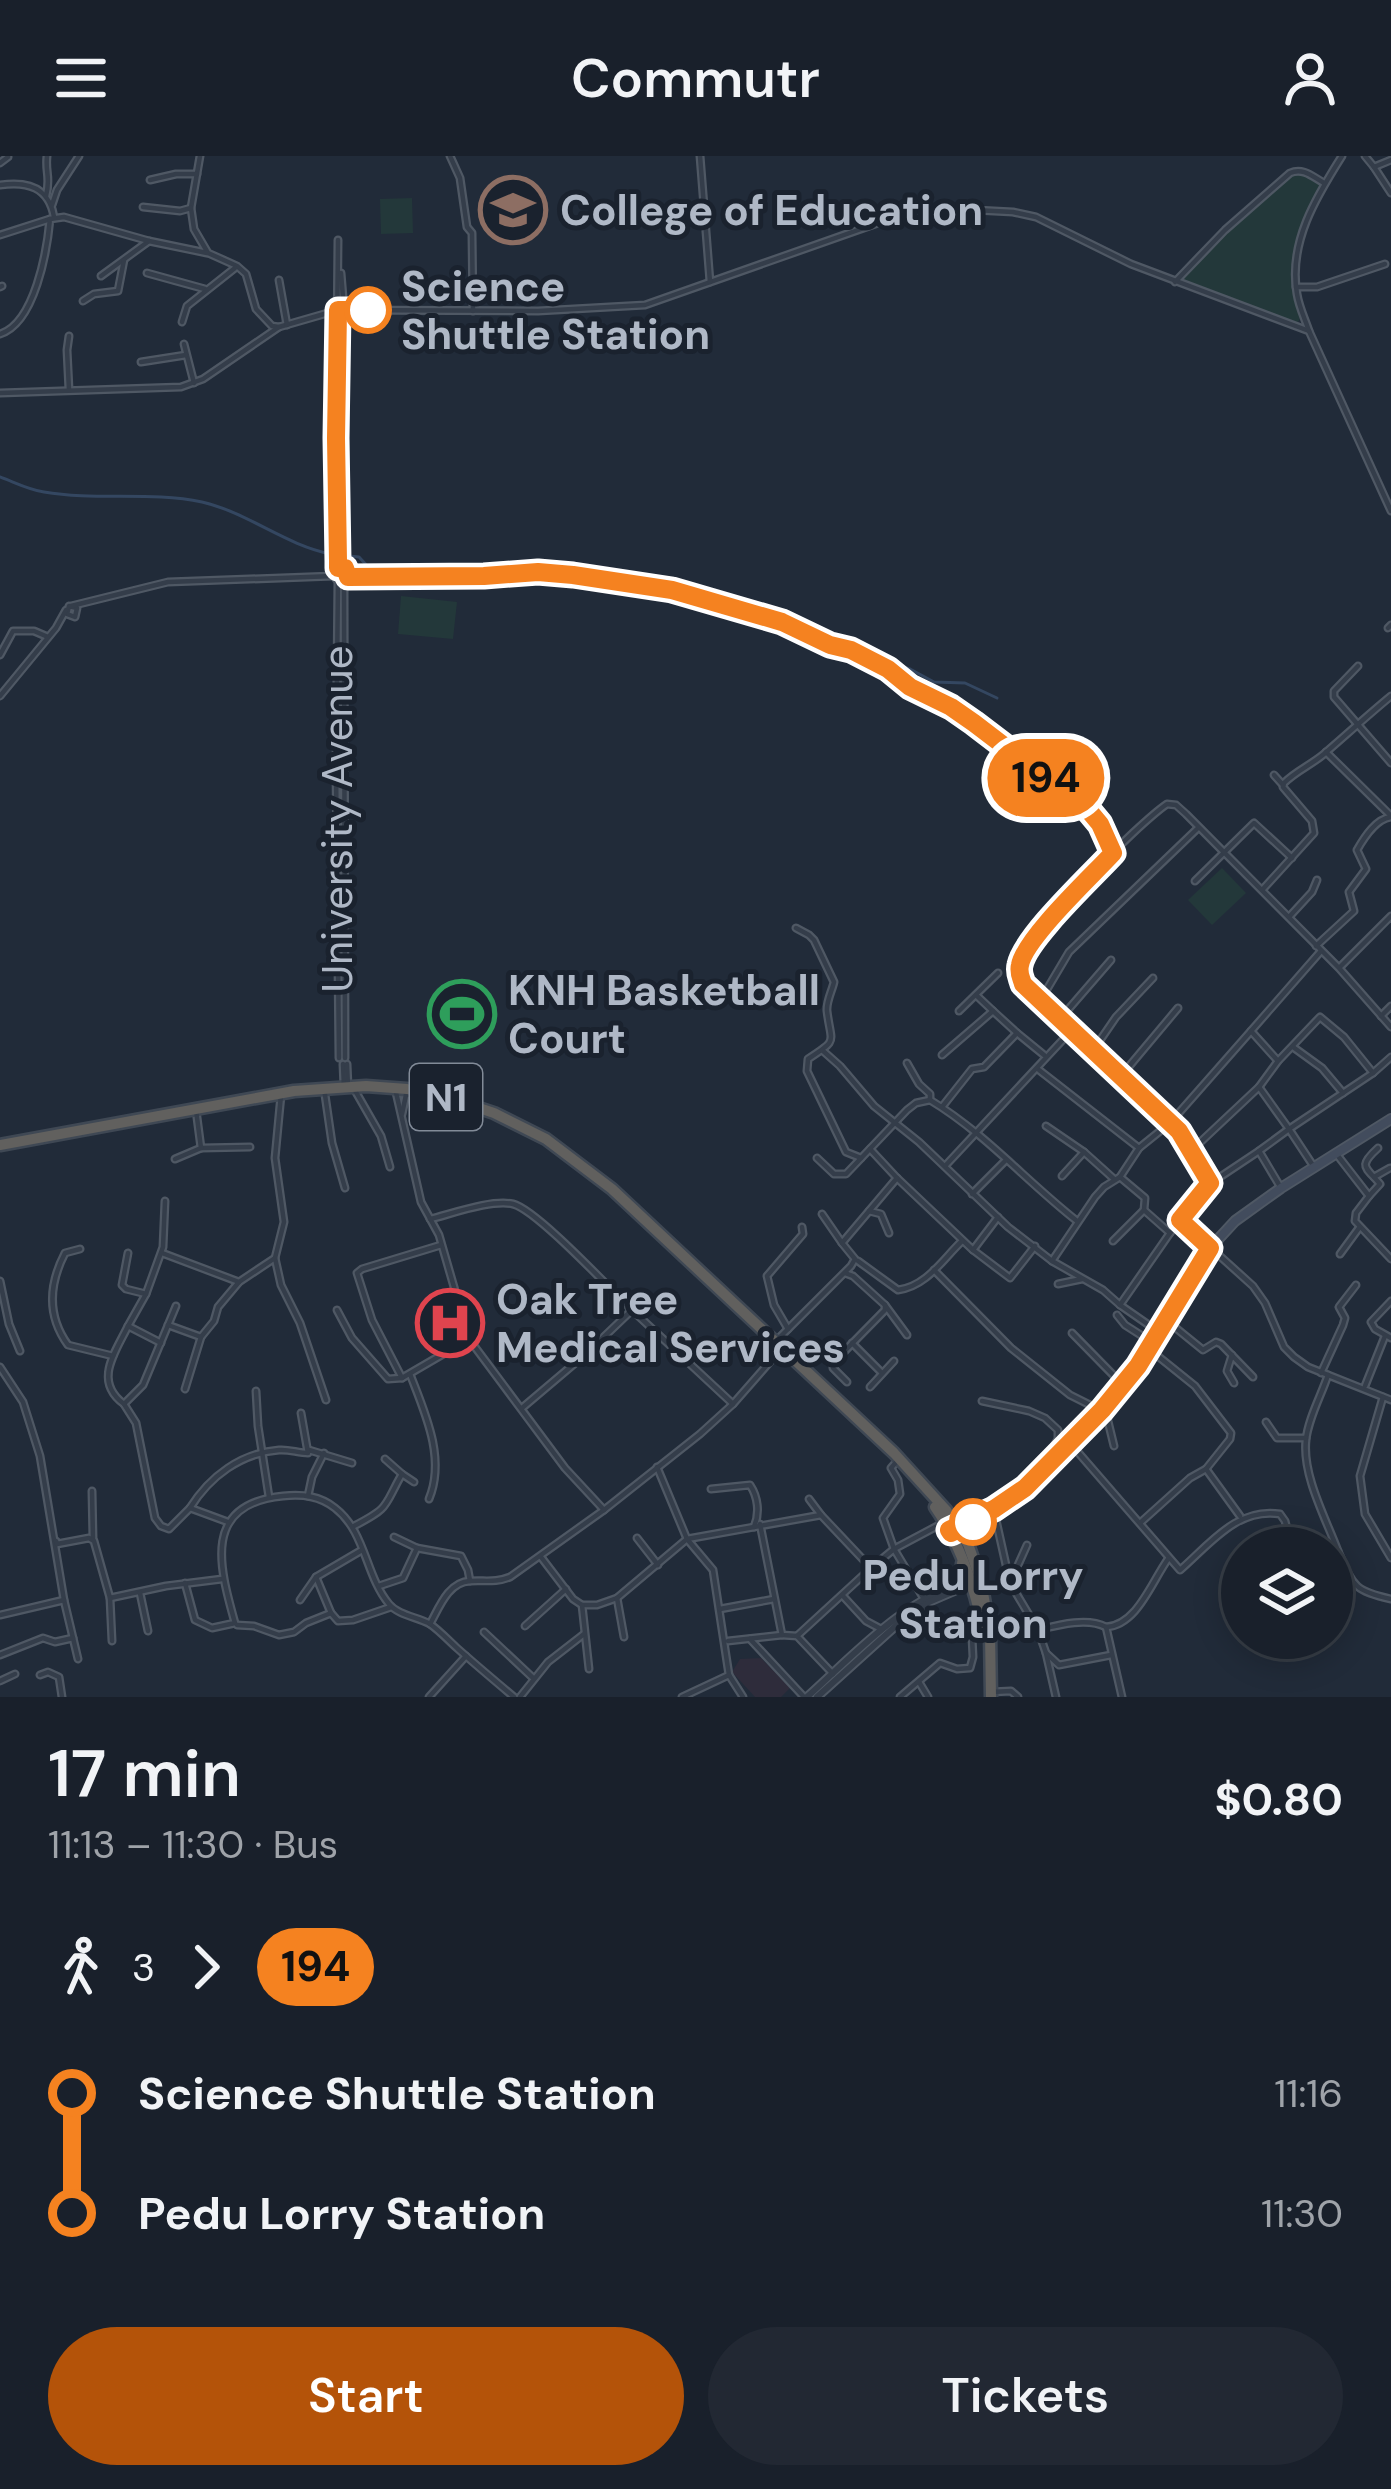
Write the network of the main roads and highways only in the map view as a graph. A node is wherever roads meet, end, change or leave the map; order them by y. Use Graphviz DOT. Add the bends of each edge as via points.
graph roads {
  1 [pos="1391,1119"];
  2 [pos="0,1145"];
  3 [pos="958,1524"];
  4 [pos="962,1559"];
  5 [pos="975,1579"];
  6 [pos="977,1603"];
  7 [pos="990,1695"];
  1 -- 3 [label="main road" via="1234,1221 1102,1410 1032,1483"];
  2 -- 3 [label="highway, N1" via="344,1077 494,1113 560,1147 612,1189"];
  3 -- 4 [label="highway, N1"];
  3 -- 5 [label="highway, N1"];
  4 -- 5 [label="highway, N1"];
  4 -- 6 [label="highway" via="953,1588"];
  5 -- 6 [label="highway, N1"];
  5 -- 7 [label="highway, N1" via="989,1633"];
  6 -- 7 [label="highway, N1"];
}
